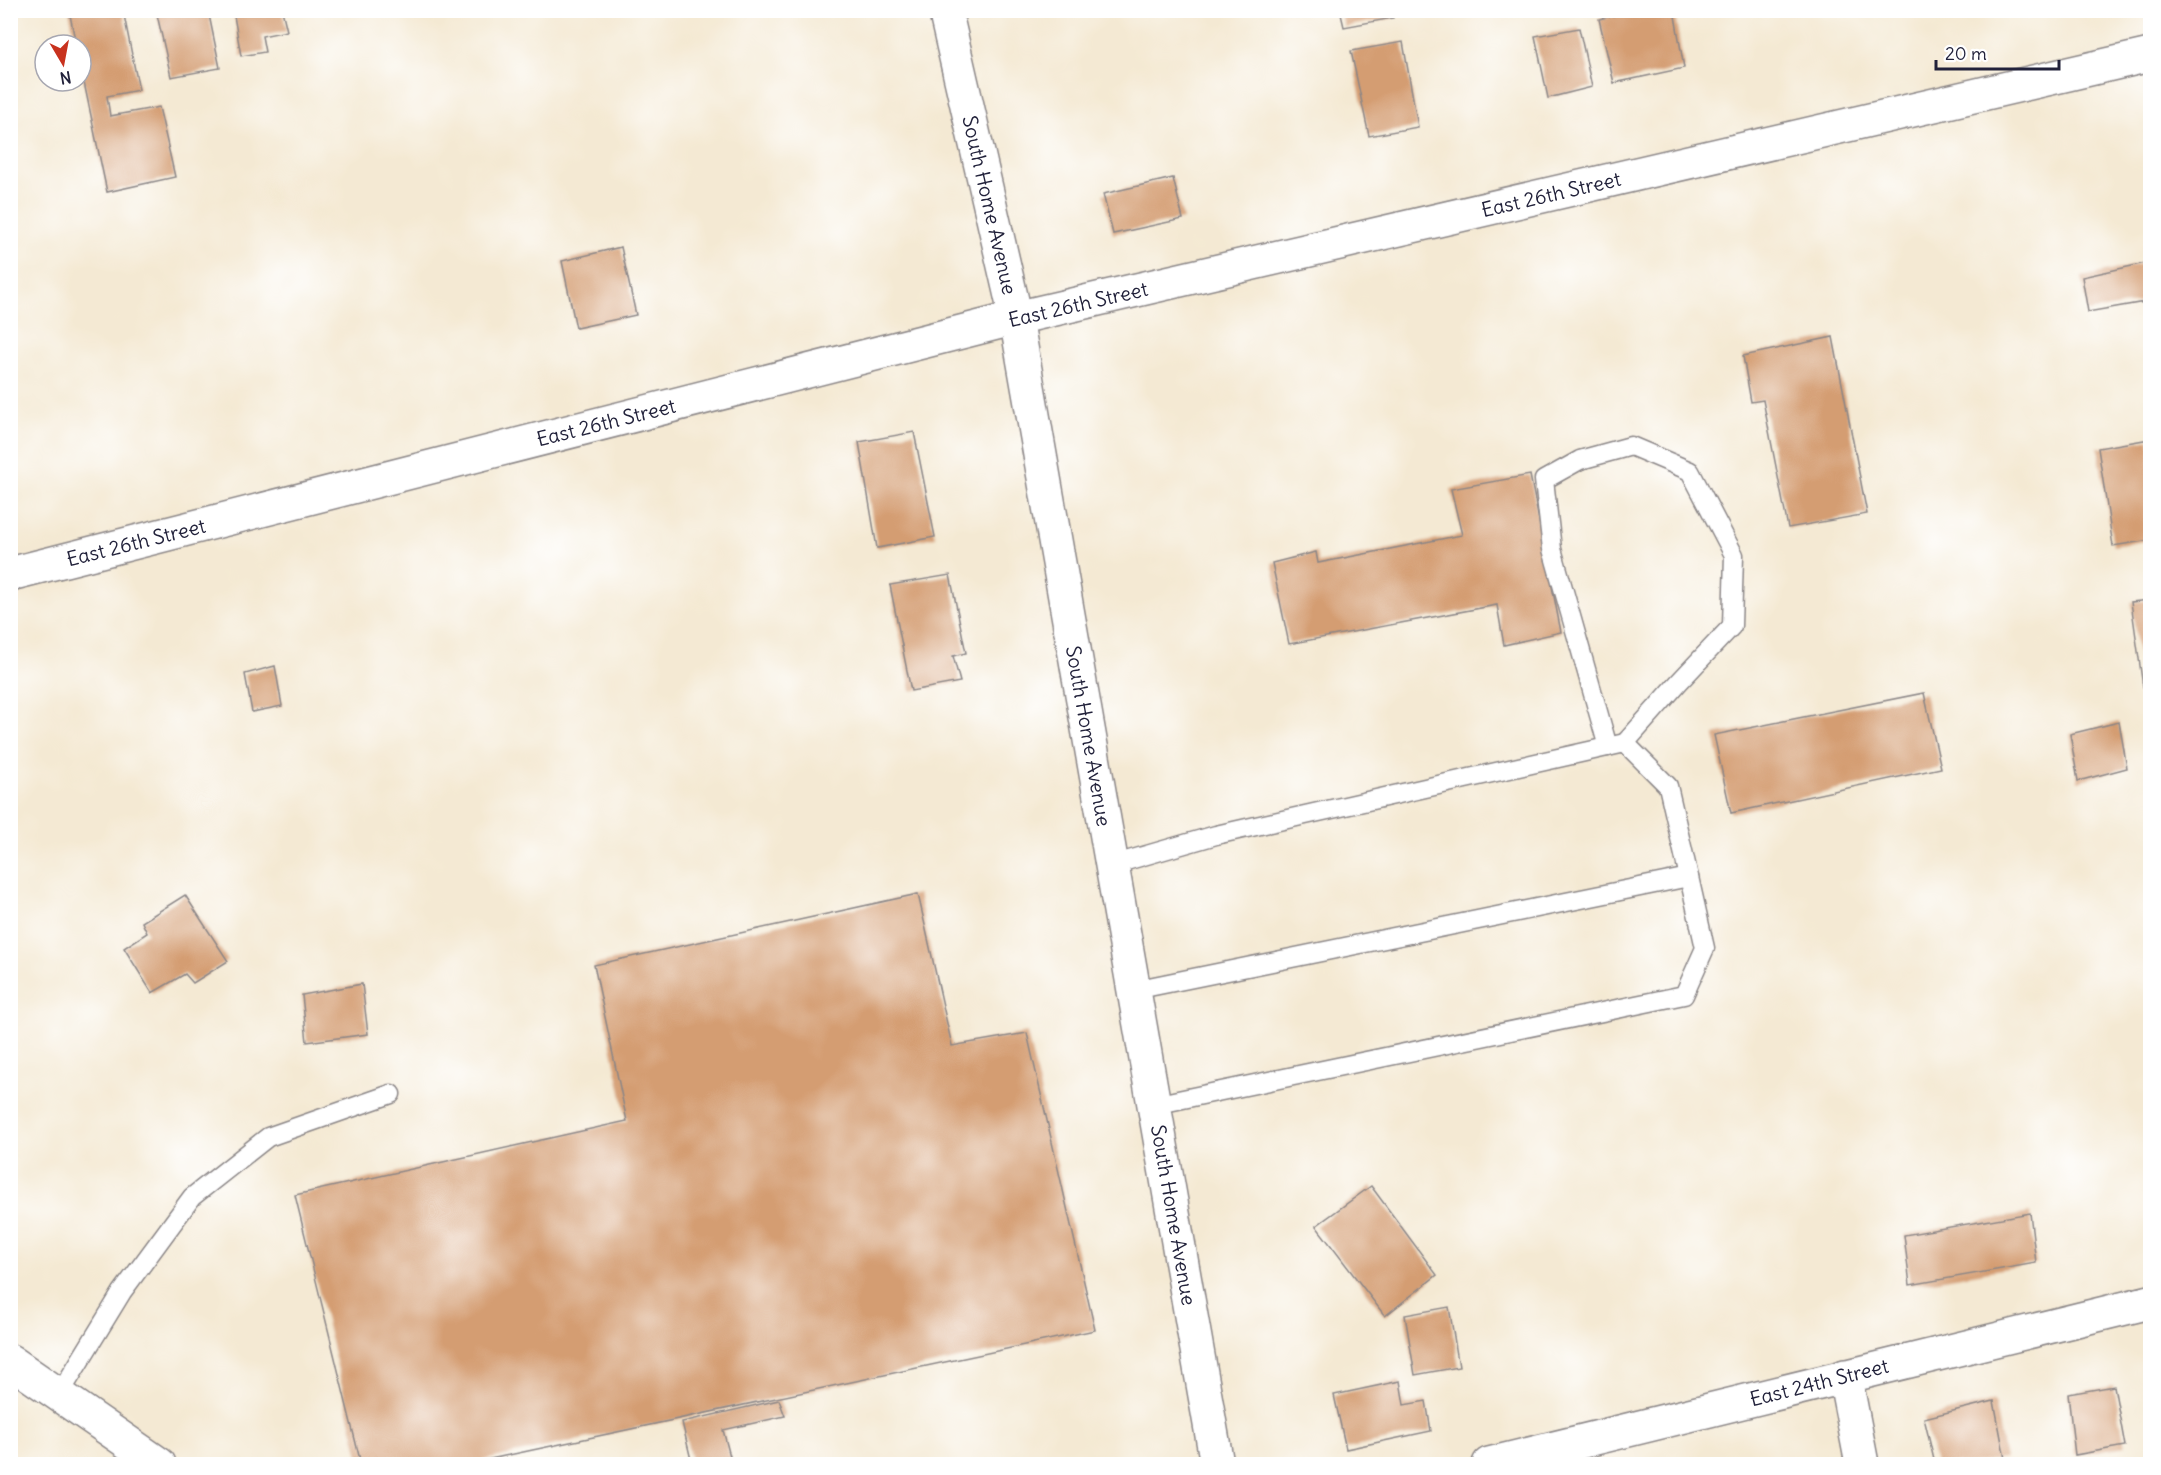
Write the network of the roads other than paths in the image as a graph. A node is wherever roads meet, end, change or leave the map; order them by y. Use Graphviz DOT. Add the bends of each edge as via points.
graph roads {
  1 [pos="945,10"];
  2 [pos="2151,56"];
  3 [pos="1016,318"];
  4 [pos="10,574"];
  5 [pos="1616,745"];
  6 [pos="1112,865"];
  7 [pos="1689,877"];
  8 [pos="1134,990"];
  9 [pos="391,1095"];
  10 [pos="1154,1105"];
  11 [pos="2151,1302"];
  12 [pos="10,1361"];
  13 [pos="1845,1376"];
  14 [pos="59,1395"];
  15 [pos="159,1464"];
  16 [pos="1217,1464"];
  17 [pos="1489,1464"];
  18 [pos="1862,1464"];
  1 -- 3 [label="street, South Home Avenue"];
  2 -- 3 [label="street, East 26th Street"];
  3 -- 4 [label="street, East 26th Street"];
  3 -- 6 [label="street, South Home Avenue"];
  5 -- 5 [label="lane" via="1732,626 1734,555 1690,471 1631,446 1580,460 1544,480 1552,549"];
  5 -- 6 [label="lane" via="1216,835"];
  5 -- 7 [label="lane" via="1668,786"];
  6 -- 8 [label="street, South Home Avenue"];
  7 -- 8 [label="lane"];
  7 -- 10 [label="lane" via="1705,948 1684,996"];
  8 -- 10 [label="street, South Home Avenue"];
  9 -- 14 [label="lane" via="268,1137 192,1197 122,1292"];
  10 -- 16 [label="street, South Home Avenue"];
  11 -- 13 [label="street, East 24th Street"];
  12 -- 14 [label="street"];
  13 -- 17 [label="street, East 24th Street"];
  13 -- 18 [label="street"];
  14 -- 15 [label="street"];
}
